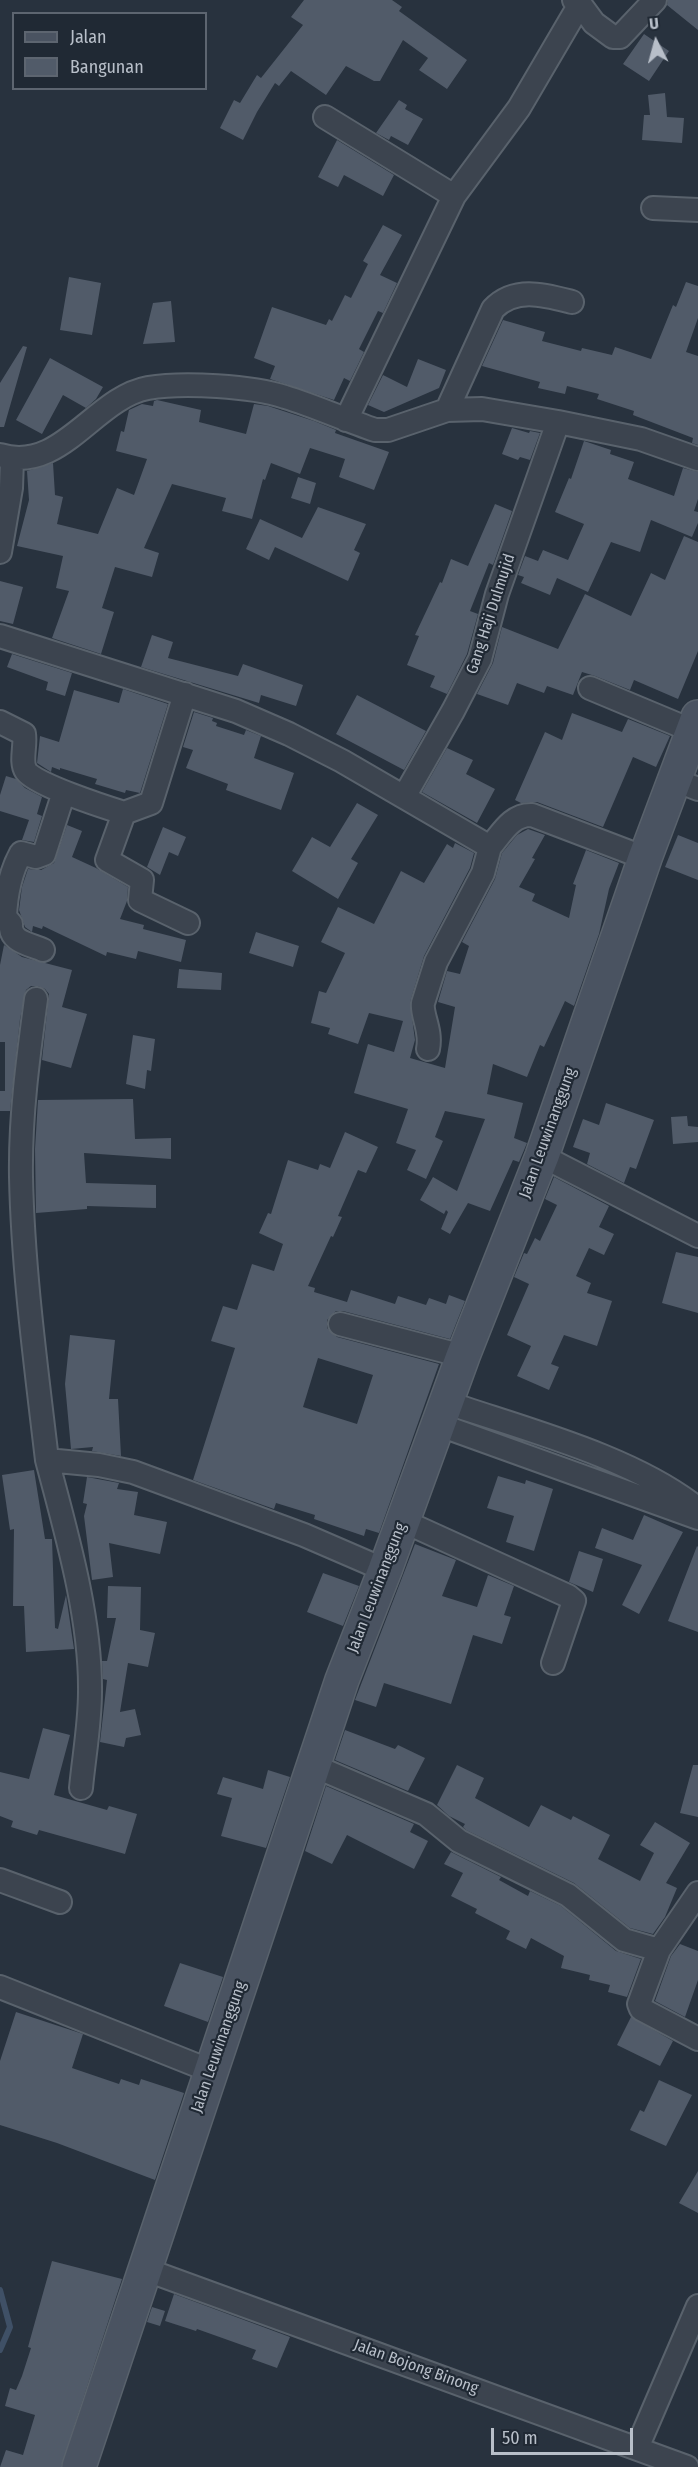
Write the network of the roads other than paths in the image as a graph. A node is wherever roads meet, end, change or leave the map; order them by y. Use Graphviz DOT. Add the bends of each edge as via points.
graph roads {
  1 [pos="655,0"];
  2 [pos="577,2"];
  3 [pos="325,117"];
  4 [pos="454,196"];
  5 [pos="653,208"];
  6 [pos="698,210"];
  7 [pos="572,302"];
  8 [pos="447,410"];
  9 [pos="346,420"];
  10 [pos="558,422"];
  11 [pos="6,457"];
  12 [pos="698,459"];
  13 [pos="0,552"];
  14 [pos="0,636"];
  15 [pos="590,688"];
  16 [pos="185,694"];
  17 [pos="0,722"];
  18 [pos="695,724"];
  19 [pos="687,784"];
  20 [pos="64,792"];
  21 [pos="404,797"];
  22 [pos="124,813"];
  23 [pos="490,847"];
  24 [pos="645,858"];
  25 [pos="188,923"];
  26 [pos="43,950"];
  27 [pos="36,999"];
  28 [pos="428,1049"];
  29 [pos="542,1156"];
  30 [pos="698,1236"];
  31 [pos="340,1324"];
  32 [pos="463,1356"];
  33 [pos="441,1413"];
  34 [pos="47,1460"];
  35 [pos="698,1509"];
  36 [pos="698,1518"];
  37 [pos="403,1521"];
  38 [pos="385,1570"];
  39 [pos="554,1663"];
  40 [pos="314,1766"];
  41 [pos="81,1788"];
  42 [pos="0,1880"];
  43 [pos="698,1893"];
  44 [pos="60,1902"];
  45 [pos="658,1950"];
  46 [pos="0,1987"];
  47 [pos="698,2039"];
  48 [pos="211,2071"];
  49 [pos="144,2269"];
  50 [pos="698,2306"];
  51 [pos="637,2448"];
  52 [pos="79,2467"];
  53 [pos="687,2467"];
  1 -- 2 [label="street" via="621,37 613,38"];
  2 -- 4 [label="street" via="519,108"];
  3 -- 4 [label="street"];
  4 -- 9 [label="street"];
  5 -- 6 [label="street"];
  7 -- 8 [label="street" via="538,294 501,301 493,309"];
  8 -- 9 [label="street" via="388,430 375,430"];
  8 -- 10 [label="street" via="482,410"];
  9 -- 11 [label="street" via="284,396 257,391 162,387 132,393 45,454"];
  10 -- 12 [label="street" via="641,439"];
  10 -- 21 [label="street, Gang Haji Dulmujid" via="497,594 480,658"];
  11 -- 13 [label="street" via="11,488"];
  14 -- 16 [label="street"];
  15 -- 18 [label="street"];
  16 -- 21 [label="street" via="289,734"];
  16 -- 22 [label="street" via="151,803"];
  17 -- 20 [label="street" via="24,734 26,772"];
  18 -- 19 [label="main road, Jalan Leuwinanggung"];
  19 -- 24 [label="main road, Jalan Leuwinanggung"];
  20 -- 22 [label="street"];
  20 -- 26 [label="street" via="44,854 36,857 21,853 7,896 5,917 11,924 10,931 14,937"];
  21 -- 23 [label="street"];
  22 -- 25 [label="street" via="107,860 142,880 140,900"];
  23 -- 24 [label="street" via="511,821 532,814"];
  23 -- 28 [label="street" via="483,873 436,962 423,1003 429,1030"];
  24 -- 29 [label="main road, Jalan Leuwinanggung"];
  27 -- 34 [label="street" via="22,1111 21,1176 29,1304"];
  29 -- 30 [label="street"];
  29 -- 32 [label="main road, Jalan Leuwinanggung"];
  31 -- 32 [label="street"];
  32 -- 33 [label="main road, Jalan Leuwinanggung"];
  33 -- 35 [label="street" via="607,1459 678,1493"];
  33 -- 36 [label="street"];
  33 -- 37 [label="main road, Jalan Leuwinanggung"];
  34 -- 38 [label="street" via="133,1472 304,1535"];
  34 -- 41 [label="street" via="80,1593 87,1656 90,1692"];
  37 -- 38 [label="main road, Jalan Leuwinanggung"];
  37 -- 39 [label="street" via="574,1601"];
  38 -- 40 [label="main road, Jalan Leuwinanggung"];
  40 -- 45 [label="street" via="426,1814 459,1841 568,1895 624,1940"];
  40 -- 48 [label="main road, Jalan Leuwinanggung"];
  42 -- 44 [label="street"];
  43 -- 45 [label="street"];
  45 -- 47 [label="street" via="641,1998 641,2009"];
  46 -- 48 [label="street"];
  48 -- 49 [label="main road, Jalan Leuwinanggung"];
  49 -- 51 [label="street, Jalan Bojong Binong"];
  49 -- 52 [label="main road, Jalan Leuwinanggung"];
  50 -- 51 [label="street"];
  51 -- 53 [label="street, Jalan Bojong Binong"];
}
